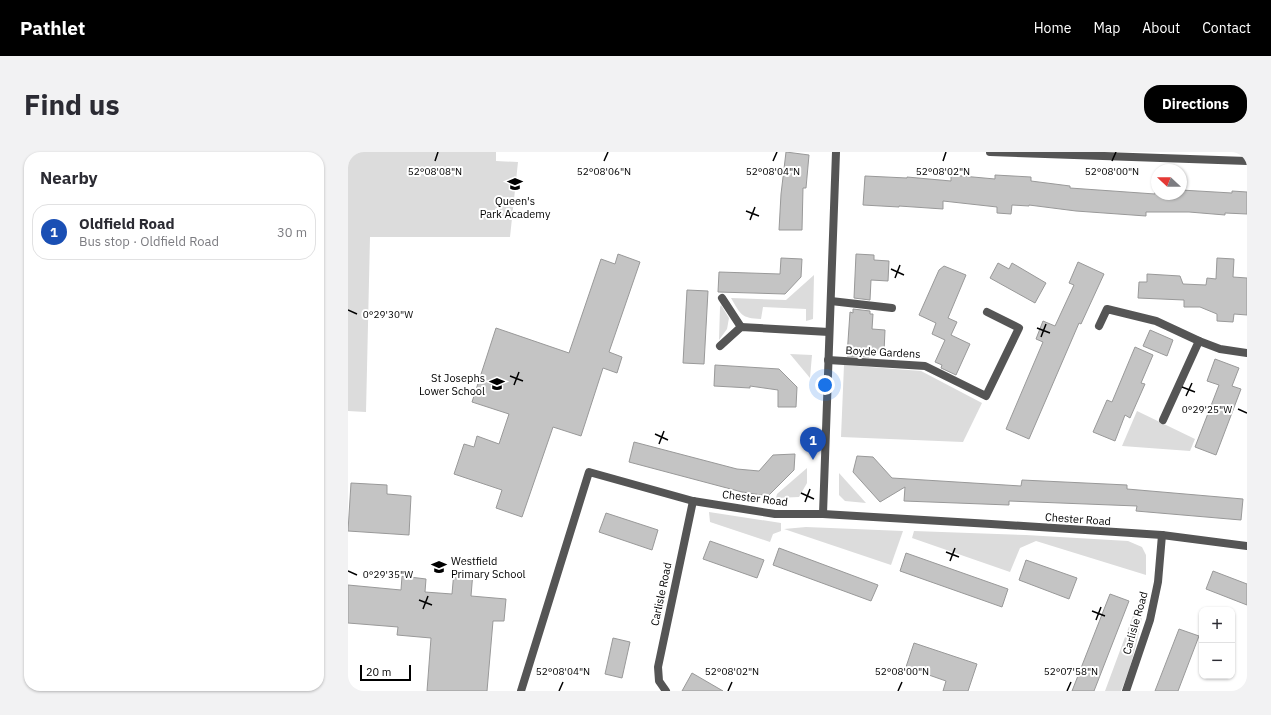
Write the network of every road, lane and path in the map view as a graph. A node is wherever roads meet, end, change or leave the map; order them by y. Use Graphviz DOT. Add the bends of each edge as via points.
graph roads {
  1 [pos="836,152"];
  2 [pos="990,152"];
  3 [pos="1247,161"];
  4 [pos="722,298"];
  5 [pos="831,301"];
  6 [pos="892,308"];
  7 [pos="987,312"];
  8 [pos="1099,326"];
  9 [pos="741,327"];
  10 [pos="829,332"];
  11 [pos="1199,341"];
  12 [pos="720,346"];
  13 [pos="1247,353"];
  14 [pos="828,360"];
  15 [pos="1163,420"];
  16 [pos="693,501"];
  17 [pos="823,514"];
  18 [pos="1162,535"];
  19 [pos="1247,546"];
  20 [pos="521,691"];
  21 [pos="666,691"];
  22 [pos="1126,691"];
  1 -- 5 [label="street"];
  2 -- 3 [label="street"];
  4 -- 9 [label="street"];
  5 -- 6 [label="street"];
  5 -- 10 [label="street"];
  7 -- 14 [label="street, Boyde Gardens" via="1019,328 986,396 925,366"];
  8 -- 11 [label="street" via="1107,308 1156,321"];
  9 -- 10 [label="street"];
  9 -- 12 [label="street"];
  10 -- 14 [label="street"];
  11 -- 13 [label="street" via="1220,349"];
  11 -- 15 [label="street"];
  14 -- 17 [label="street"];
  16 -- 17 [label="street, Chester Road" via="775,514"];
  16 -- 20 [label="street, Chester Road" via="589,472"];
  16 -- 21 [label="street, Carlisle Road" via="658,667 659,681"];
  17 -- 18 [label="street, Chester Road"];
  18 -- 19 [label="street, Chester Road"];
  18 -- 22 [label="street, Carlisle Road" via="1158,582 1150,620"];
}
